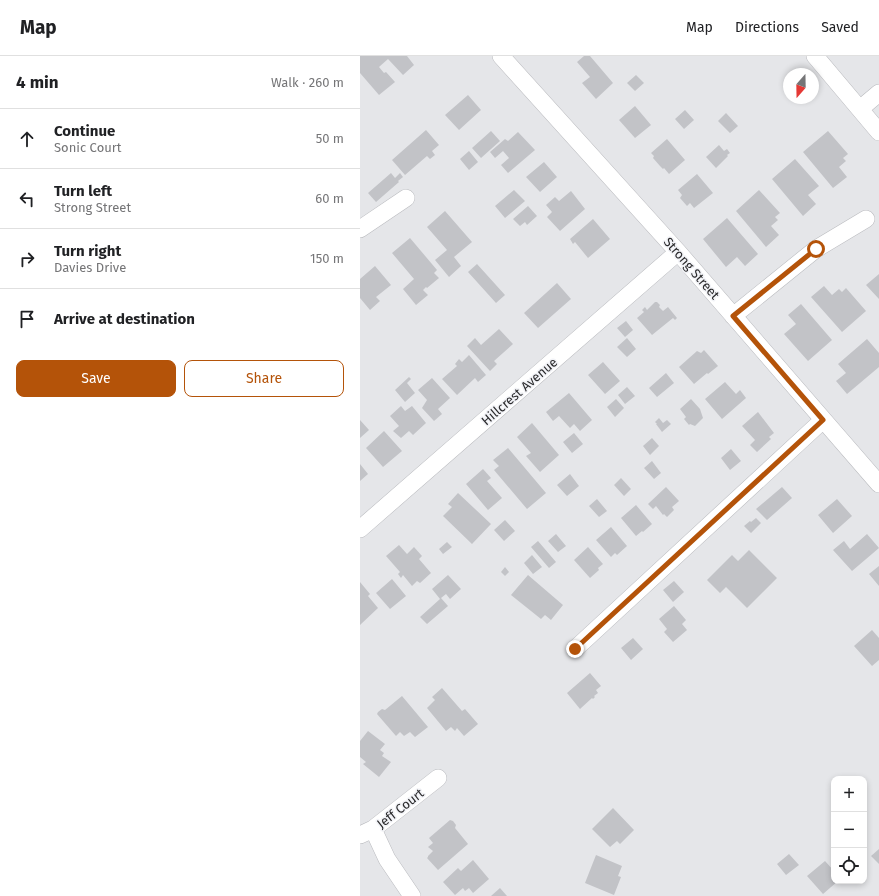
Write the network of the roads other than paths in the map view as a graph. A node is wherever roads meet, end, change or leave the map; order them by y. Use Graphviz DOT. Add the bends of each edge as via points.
graph roads {
  1 [pos="501,56"];
  2 [pos="815,56"];
  3 [pos="879,93"];
  4 [pos="860,109"];
  5 [pos="879,132"];
  6 [pos="406,198"];
  7 [pos="866,219"];
  8 [pos="360,229"];
  9 [pos="678,252"];
  10 [pos="733,316"];
  11 [pos="823,420"];
  12 [pos="879,484"];
  13 [pos="360,529"];
  14 [pos="575,649"];
  15 [pos="438,778"];
  16 [pos="367,832"];
  17 [pos="412,896"];
  1 -- 9 [label="street, Strong Street"];
  2 -- 4 [label="street"];
  3 -- 4 [label="street"];
  4 -- 5 [label="street"];
  6 -- 8 [label="street"];
  7 -- 10 [label="street" via="816,249"];
  9 -- 10 [label="street, Strong Street"];
  9 -- 13 [label="street, Hillcrest Avenue"];
  10 -- 11 [label="street, Strong Street"];
  11 -- 12 [label="street, Strong Street"];
  11 -- 14 [label="street"];
  15 -- 16 [label="street, Jeff Court"];
  16 -- 17 [label="street"];
}
